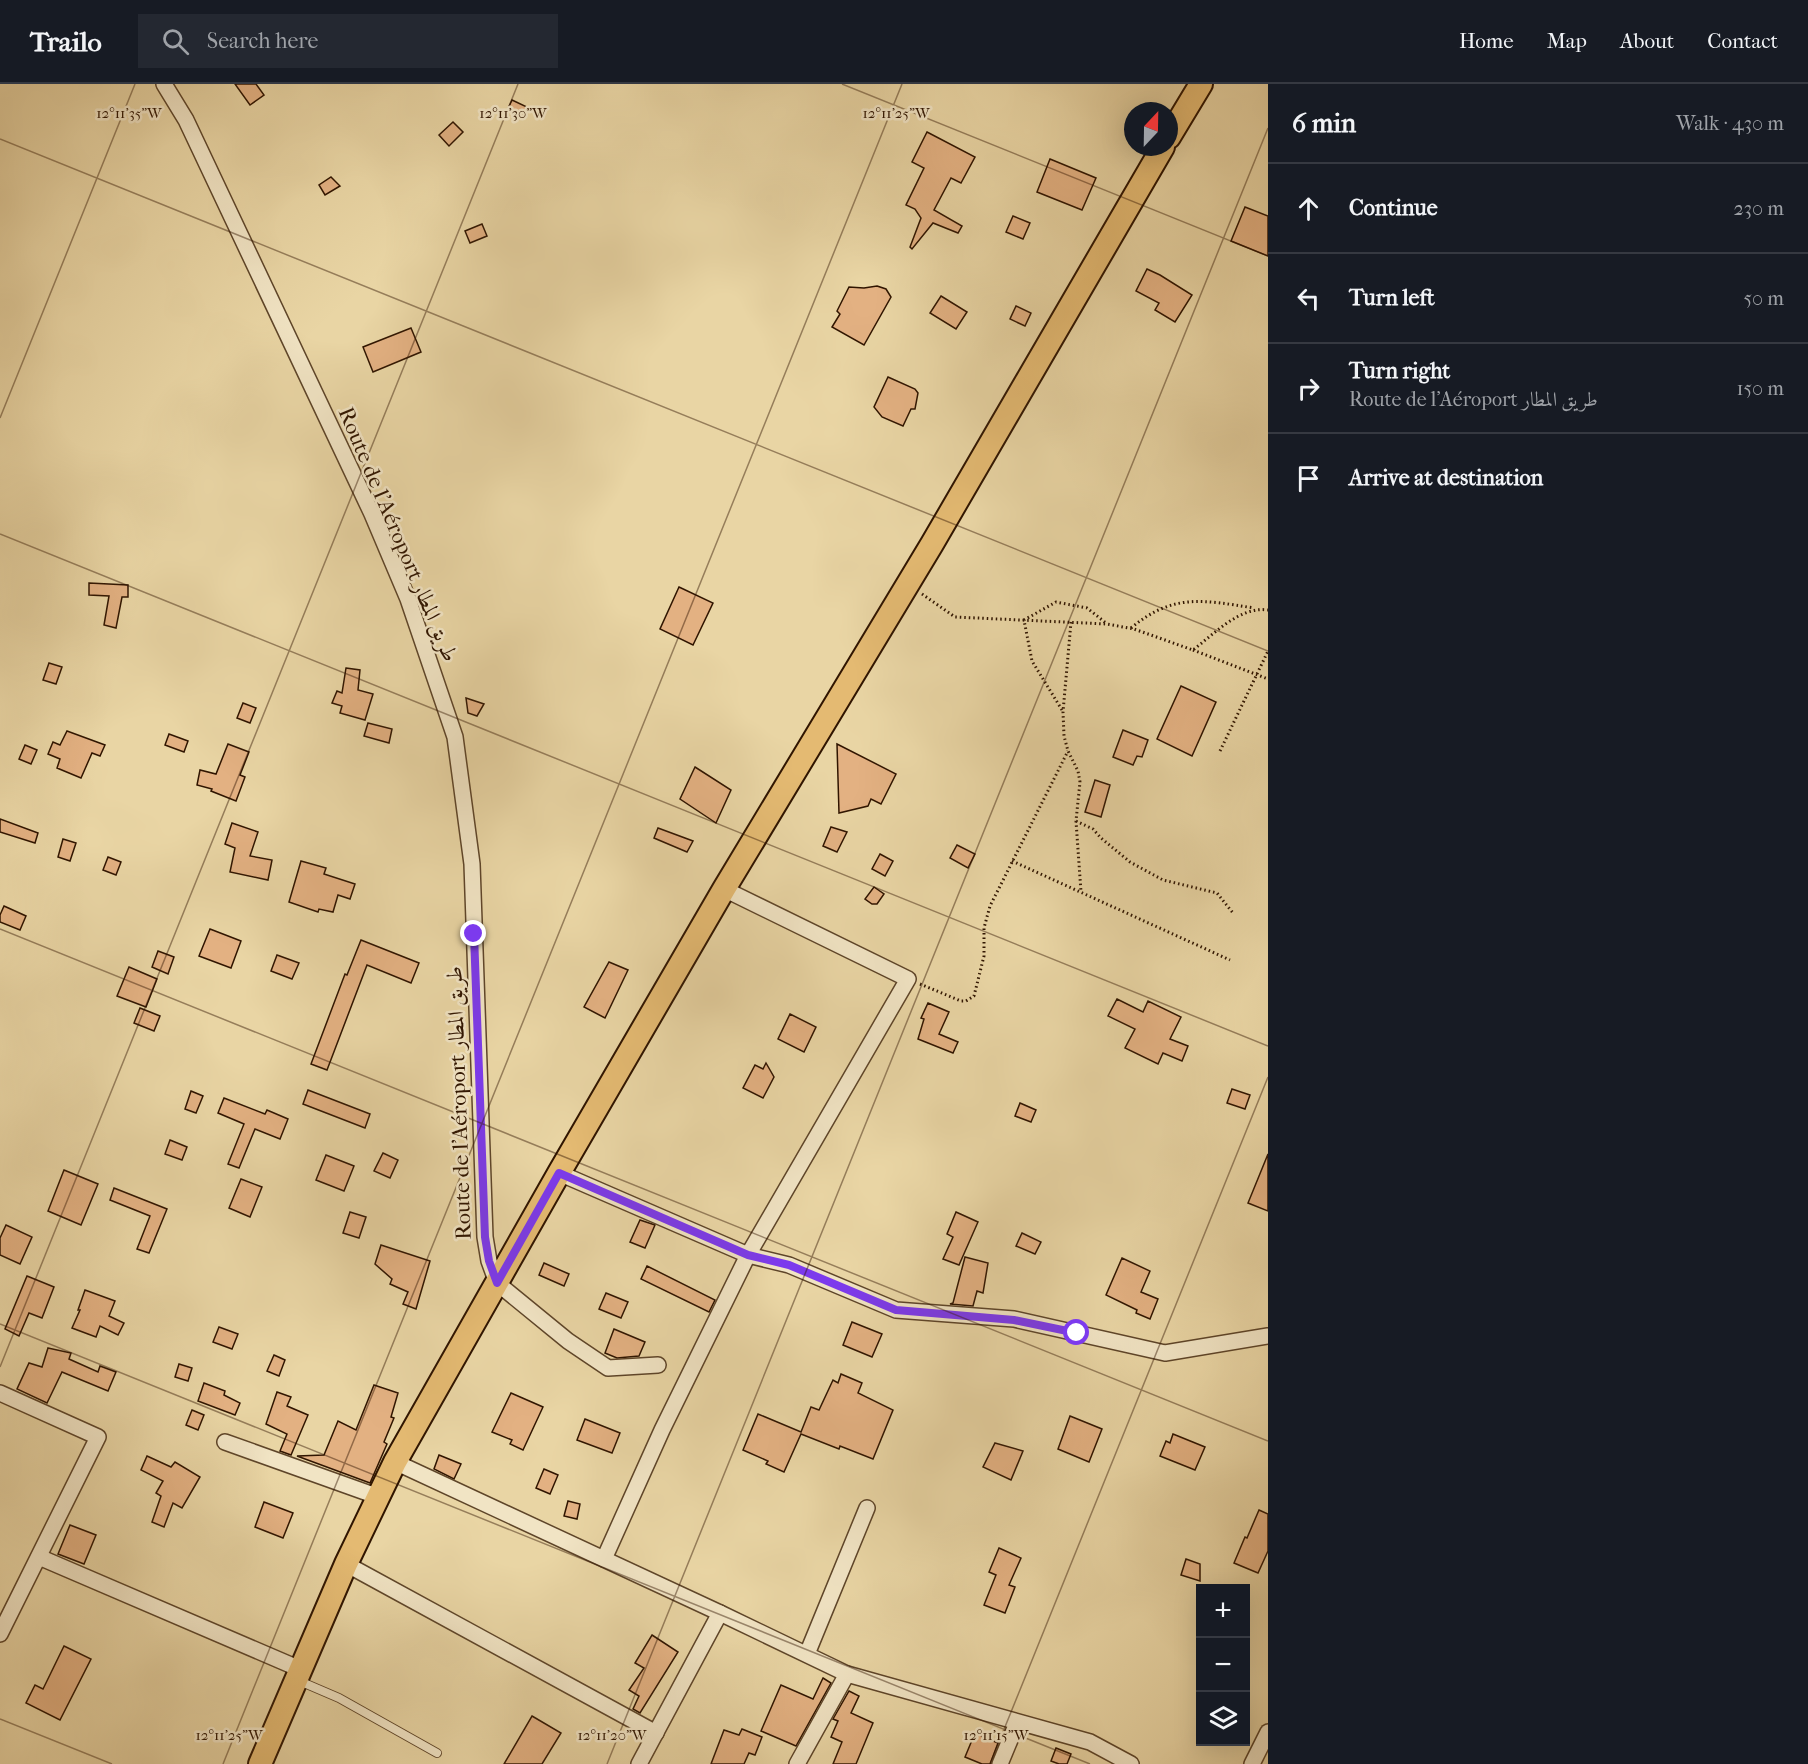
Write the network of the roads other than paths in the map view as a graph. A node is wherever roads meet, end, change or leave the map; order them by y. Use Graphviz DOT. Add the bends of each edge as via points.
graph roads {
  1 [pos="164,84"];
  2 [pos="1201,84"];
  3 [pos="1178,122"];
  4 [pos="1158,156"];
  5 [pos="724,890"];
  6 [pos="559,1173"];
  7 [pos="748,1255"];
  8 [pos="497,1283"];
  9 [pos="1268,1336"];
  10 [pos="658,1365"];
  11 [pos="0,1393"];
  12 [pos="225,1442"];
  13 [pos="395,1462"];
  14 [pos="378,1497"];
  15 [pos="867,1508"];
  16 [pos="39,1557"];
  17 [pos="604,1559"];
  18 [pos="346,1564"];
  19 [pos="720,1613"];
  20 [pos="0,1634"];
  21 [pos="807,1654"];
  22 [pos="298,1674"];
  23 [pos="847,1674"];
  24 [pos="1017,1722"];
  25 [pos="1268,1732"];
  26 [pos="656,1734"];
  27 [pos="437,1753"];
  28 [pos="260,1764"];
  29 [pos="639,1764"];
  30 [pos="796,1764"];
  31 [pos="1000,1764"];
  32 [pos="1131,1764"];
  33 [pos="1252,1764"];
  1 -- 8 [label="street, Route de l'Aéroport طريق المطار" via="186,120 372,514 424,642 455,737 472,864 485,1237"];
  2 -- 3 [label="main road"];
  4 -- 5 [label="main road" via="908,585"];
  5 -- 6 [label="main road"];
  5 -- 7 [label="street" via="908,979"];
  6 -- 7 [label="street"];
  6 -- 8 [label="main road"];
  7 -- 9 [label="street" via="789,1265 896,1310 1014,1320 1165,1353"];
  7 -- 17 [label="street"];
  8 -- 10 [label="street" via="608,1368"];
  8 -- 13 [label="main road"];
  11 -- 16 [label="street" via="98,1437"];
  12 -- 14 [label="street"];
  13 -- 14 [label="main road"];
  13 -- 17 [label="street"];
  14 -- 18 [label="main road"];
  15 -- 21 [label="street"];
  16 -- 20 [label="street"];
  16 -- 22 [label="street"];
  17 -- 19 [label="street"];
  18 -- 22 [label="main road"];
  18 -- 26 [label="street"];
  19 -- 21 [label="street"];
  19 -- 26 [label="street"];
  21 -- 23 [label="street"];
  22 -- 27 [label="lane"];
  22 -- 28 [label="main road"];
  23 -- 24 [label="street"];
  23 -- 30 [label="street"];
  24 -- 31 [label="street"];
  24 -- 32 [label="street" via="1090,1742"];
  25 -- 33 [label="street"];
  26 -- 29 [label="street"];
}
